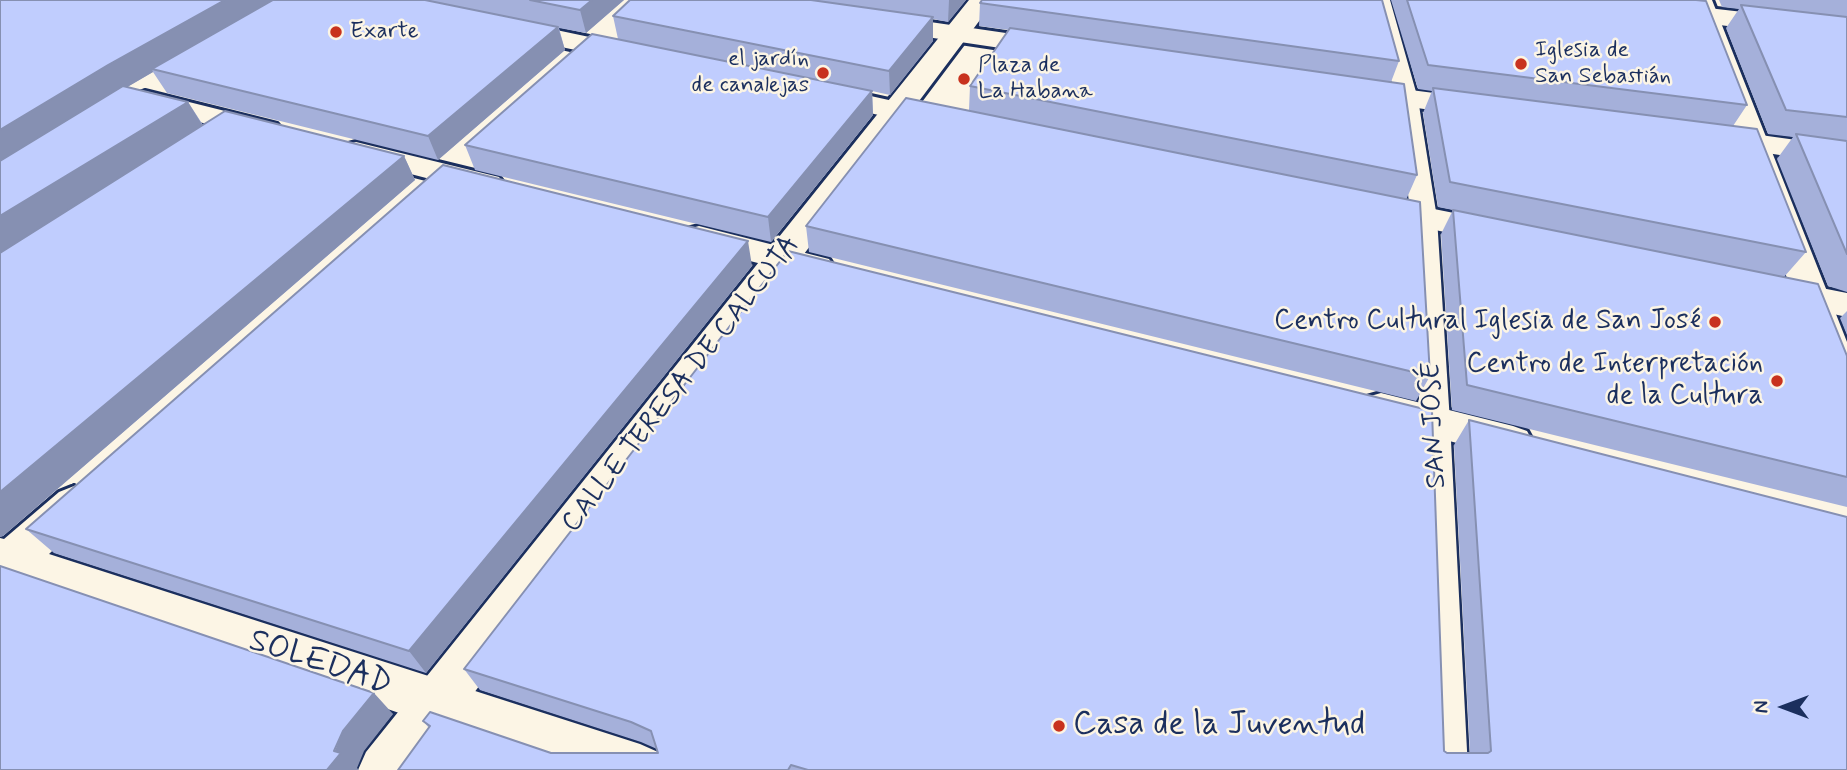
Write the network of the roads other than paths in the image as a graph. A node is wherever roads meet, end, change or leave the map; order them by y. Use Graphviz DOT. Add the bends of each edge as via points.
graph roads {
  1 [pos="982,0"];
  2 [pos="1380,0"];
  3 [pos="1574,0"];
  4 [pos="1702,8"];
  5 [pos="622,18"];
  6 [pos="861,20"];
  7 [pos="483,22"];
  8 [pos="1847,32"];
  9 [pos="955,34"];
  10 [pos="592,45"];
  11 [pos="1081,52"];
  12 [pos="658,59"];
  13 [pos="561,72"];
  14 [pos="171,76"];
  15 [pos="1325,87"];
  16 [pos="791,88"];
  17 [pos="1407,99"];
  18 [pos="898,111"];
  19 [pos="1514,112"];
  20 [pos="234,122"];
  21 [pos="966,124"];
  22 [pos="1688,134"];
  23 [pos="1754,142"];
  24 [pos="199,144"];
  25 [pos="478,146"];
  26 [pos="1847,156"];
  27 [pos="446,174"];
  28 [pos="513,190"];
  29 [pos="415,201"];
  30 [pos="1343,201"];
  31 [pos="1424,218"];
  32 [pos="673,230"];
  33 [pos="1531,240"];
  34 [pos="780,257"];
  35 [pos="855,276"];
  36 [pos="1758,287"];
  37 [pos="1811,298"];
  38 [pos="1847,305"];
  39 [pos="1847,391"];
  40 [pos="1354,402"];
  41 [pos="1435,422"];
  42 [pos="1542,449"];
  43 [pos="94,487"];
  44 [pos="4,563"];
  45 [pos="436,702"];
  46 [pos="383,770"];
  47 [pos="640,770"];
  48 [pos="1448,770"];
  1 -- 9 [label="street, CALLE TERESA DE CALCUTA"];
  2 -- 17 [label="street, SAN JOSÉ"];
  3 -- 4 [label="street"];
  4 -- 8 [label="street"];
  4 -- 23 [label="street"];
  5 -- 10 [label="street"];
  6 -- 9 [label="street"];
  7 -- 10 [label="street"];
  9 -- 11 [label="street"];
  9 -- 18 [label="street, CALLE TERESA DE CALCUTA"];
  10 -- 12 [label="street"];
  10 -- 13 [label="street"];
  14 -- 20 [label="street" via="130,101"];
  15 -- 17 [label="street"];
  16 -- 18 [label="street"];
  17 -- 19 [label="street"];
  17 -- 31 [label="street, SAN JOSÉ"];
  18 -- 21 [label="street"];
  18 -- 34 [label="street, CALLE TERESA DE CALCUTA"];
  20 -- 24 [label="street"];
  20 -- 27 [label="street"];
  22 -- 23 [label="street"];
  23 -- 26 [label="street"];
  23 -- 37 [label="street"];
  25 -- 27 [label="street"];
  27 -- 28 [label="street"];
  27 -- 29 [label="street"];
  30 -- 31 [label="street"];
  31 -- 33 [label="street"];
  31 -- 41 [label="street, SAN JOSÉ"];
  32 -- 34 [label="street"];
  34 -- 35 [label="street"];
  34 -- 45 [label="street, CALLE TERESA DE CALCUTA"];
  36 -- 37 [label="street"];
  37 -- 38 [label="street"];
  37 -- 39 [label="street"];
  40 -- 41 [label="street"];
  41 -- 42 [label="street"];
  41 -- 48 [label="street, SAN JOSÉ"];
  43 -- 44 [label="street"];
  44 -- 45 [label="street, SOLEDAD"];
  45 -- 46 [label="street, CALLE TERESA DE CALCUTA"];
  45 -- 47 [label="street, SOLEDAD"];
}
